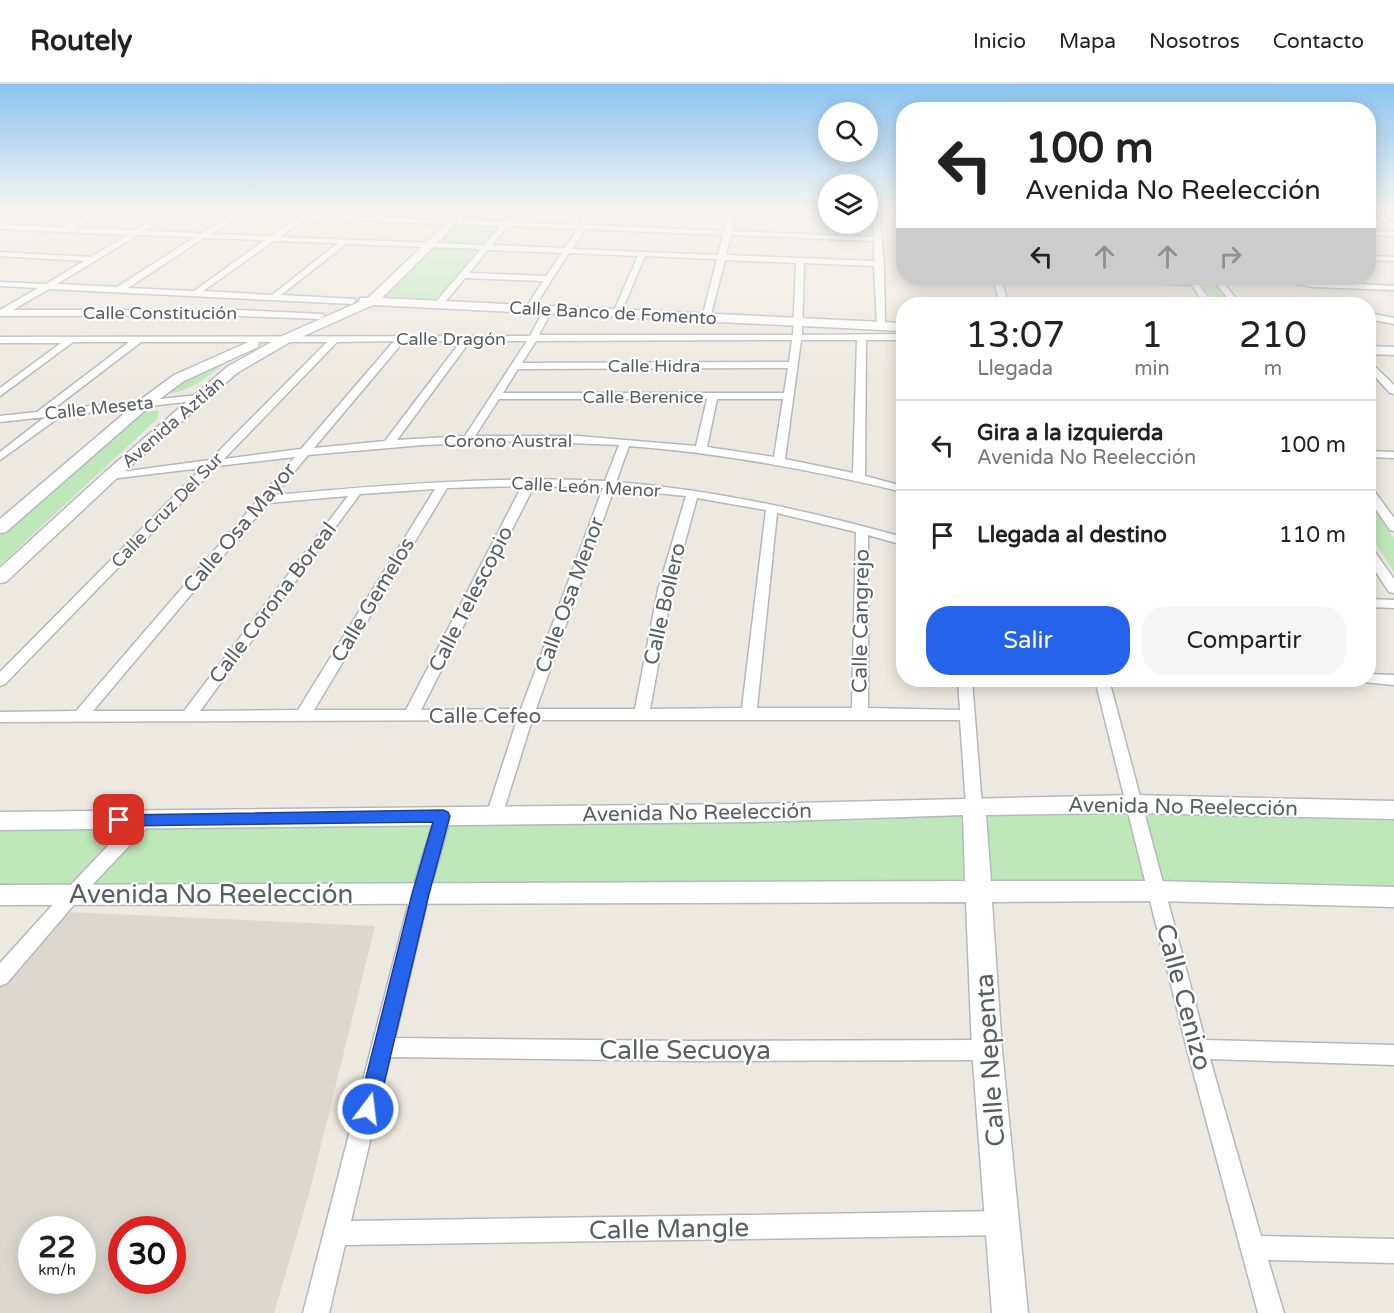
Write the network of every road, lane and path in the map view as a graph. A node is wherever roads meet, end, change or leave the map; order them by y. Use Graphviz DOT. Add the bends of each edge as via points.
graph roads {
  1 [pos="76,268"];
  2 [pos="152,268"];
  3 [pos="230,268"];
  4 [pos="311,268"];
  5 [pos="393,268"];
  6 [pos="407,268"];
  7 [pos="467,268"];
  8 [pos="556,268"];
  9 [pos="636,268"];
  10 [pos="719,268"];
  11 [pos="800,268"];
  12 [pos="880,268"];
  13 [pos="462,275"];
  14 [pos="549,279"];
  15 [pos="0,284"];
  16 [pos="1221,285"];
  17 [pos="1314,285"];
  18 [pos="46,286"];
  19 [pos="1394,288"];
  20 [pos="120,289"];
  21 [pos="197,292"];
  22 [pos="275,297"];
  23 [pos="1231,297"];
  24 [pos="352,301"];
  25 [pos="370,302"];
  26 [pos="438,305"];
  27 [pos="529,309"];
  28 [pos="548,310"];
  29 [pos="617,313"];
  30 [pos="1,314"];
  31 [pos="320,316"];
  32 [pos="705,318"];
  33 [pos="1376,318"];
  34 [pos="1394,321"];
  35 [pos="798,322"];
  36 [pos="881,326"];
  37 [pos="896,327"];
  38 [pos="896,337"];
  39 [pos="533,338"];
  40 [pos="797,338"];
  41 [pos="862,338"];
  42 [pos="72,339"];
  43 [pos="264,339"];
  44 [pos="286,339"];
  45 [pos="400,339"];
  46 [pos="467,339"];
  47 [pos="138,340"];
  48 [pos="334,340"];
  49 [pos="2,342"];
  50 [pos="1376,350"];
  51 [pos="1394,351"];
  52 [pos="792,365"];
  53 [pos="516,366"];
  54 [pos="1376,372"];
  55 [pos="1394,391"];
  56 [pos="0,393"];
  57 [pos="497,396"];
  58 [pos="789,396"];
  59 [pos="712,397"];
  60 [pos="199,398"];
  61 [pos="145,403"];
  62 [pos="59,412"];
  63 [pos="41,414"];
  64 [pos="0,419"];
  65 [pos="468,440"];
  66 [pos="625,443"];
  67 [pos="388,445"];
  68 [pos="701,448"];
  69 [pos="303,454"];
  70 [pos="1376,454"];
  71 [pos="1394,455"];
  72 [pos="0,457"];
  73 [pos="779,462"];
  74 [pos="210,464"];
  75 [pos="110,476"];
  76 [pos="859,477"];
  77 [pos="530,482"];
  78 [pos="444,484"];
  79 [pos="610,485"];
  80 [pos="896,487"];
  81 [pos="357,491"];
  82 [pos="692,495"];
  83 [pos="263,500"];
  84 [pos="772,507"];
  85 [pos="1376,509"];
  86 [pos="1394,527"];
  87 [pos="0,528"];
  88 [pos="862,529"];
  89 [pos="896,539"];
  90 [pos="1376,563"];
  91 [pos="0,578"];
  92 [pos="1394,590"];
  93 [pos="1376,603"];
  94 [pos="1394,604"];
  95 [pos="1376,679"];
  96 [pos="1394,680"];
  97 [pos="0,681"];
  98 [pos="966,687"];
  99 [pos="1104,687"];
  100 [pos="860,713"];
  101 [pos="749,714"];
  102 [pos="189,715"];
  103 [pos="641,715"];
  104 [pos="969,715"];
  105 [pos="81,716"];
  106 [pos="410,716"];
  107 [pos="526,716"];
  108 [pos="0,717"];
  109 [pos="303,717"];
  110 [pos="1134,804"];
  111 [pos="974,806"];
  112 [pos="1394,810"];
  113 [pos="443,816"];
  114 [pos="494,816"];
  115 [pos="0,820"];
  116 [pos="143,820"];
  117 [pos="1156,891"];
  118 [pos="978,892"];
  119 [pos="420,894"];
  120 [pos="0,895"];
  121 [pos="72,895"];
  122 [pos="1394,897"];
  123 [pos="0,977"];
  124 [pos="384,1047"];
  125 [pos="1197,1049"];
  126 [pos="987,1050"];
  127 [pos="1394,1055"];
  128 [pos="1004,1223"];
  129 [pos="335,1233"];
  130 [pos="1254,1248"];
  131 [pos="1394,1251"];
  132 [pos="316,1313"];
  133 [pos="1010,1313"];
  134 [pos="1271,1313"];
  1 -- 18 [label="street"];
  2 -- 20 [label="street"];
  3 -- 21 [label="street"];
  4 -- 22 [label="street"];
  5 -- 24 [label="main road, Avenida Aztlán" via="370,291"];
  6 -- 25 [label="main road"];
  7 -- 13 [label="street"];
  8 -- 14 [label="street"];
  9 -- 29 [label="street"];
  10 -- 32 [label="street"];
  11 -- 35 [label="street"];
  12 -- 36 [label="street"];
  13 -- 14 [label="street"];
  13 -- 26 [label="street"];
  14 -- 27 [label="street"];
  15 -- 18 [label="street, Calle Banco de Fomento"];
  16 -- 23 [label="street"];
  17 -- 19 [label="street"];
  18 -- 20 [label="street, Calle Banco de Fomento"];
  18 -- 30 [label="street"];
  20 -- 21 [label="street, Calle Banco de Fomento"];
  21 -- 22 [label="street, Calle Banco de Fomento"];
  22 -- 24 [label="street, Calle Banco de Fomento"];
  24 -- 25 [label="main road, Calle Banco de Fomento"];
  24 -- 31 [label="main road, Avenida Aztlán"];
  25 -- 26 [label="main road, Calle Banco de Fomento"];
  25 -- 44 [label="main road, Avenida Aztlán"];
  26 -- 27 [label="main road, Calle Banco de Fomento"];
  27 -- 28 [label="main road, Calle Banco de Fomento"];
  28 -- 29 [label="main road, Calle Banco de Fomento"];
  28 -- 39 [label="street"];
  29 -- 32 [label="main road, Calle Banco de Fomento"];
  30 -- 31 [label="street, Calle Constitución"];
  31 -- 43 [label="main road, Avenida Aztlán"];
  32 -- 35 [label="main road, Calle Banco de Fomento"];
  33 -- 34 [label="street"];
  35 -- 36 [label="main road, Calle Banco de Fomento"];
  35 -- 40 [label="street"];
  36 -- 37 [label="main road, Calle Banco de Fomento"];
  38 -- 41 [label="street, Calle Dragón"];
  39 -- 40 [label="street, Calle Dragón"];
  39 -- 46 [label="street, Calle Dragón"];
  39 -- 53 [label="street"];
  40 -- 41 [label="street, Calle Dragón"];
  40 -- 52 [label="street"];
  41 -- 76 [label="street"];
  42 -- 47 [label="street, Calle Dragón"];
  42 -- 49 [label="street, Calle Dragón"];
  42 -- 56 [label="street"];
  43 -- 44 [label="street, Calle Dragón"];
  43 -- 47 [label="street, Calle Dragón"];
  43 -- 61 [label="main road, Avenida Aztlán" via="179,378"];
  44 -- 48 [label="street, Calle Dragón"];
  44 -- 60 [label="main road, Avenida Aztlán" via="244,362"];
  45 -- 46 [label="street, Calle Dragón"];
  45 -- 48 [label="street, Calle Dragón"];
  45 -- 69 [label="street, Calle Osa Mayor"];
  46 -- 67 [label="street"];
  47 -- 63 [label="street"];
  48 -- 74 [label="street, Calle Cruz Del Sur"];
  50 -- 51 [label="main road"];
  52 -- 53 [label="street, Calle Hidra"];
  52 -- 58 [label="street"];
  53 -- 57 [label="street"];
  54 -- 55 [label="street"];
  57 -- 59 [label="street, Calle Berenice"];
  57 -- 65 [label="street"];
  58 -- 59 [label="street, Calle Berenice"];
  58 -- 73 [label="street"];
  59 -- 68 [label="street"];
  60 -- 61 [label="street, Calle Meseta"];
  60 -- 75 [label="main road, Avenida Aztlán"];
  61 -- 62 [label="street, Calle Meseta"];
  61 -- 87 [label="main road, Avenida Aztlán"];
  62 -- 63 [label="street, Calle Meseta"];
  62 -- 72 [label="street"];
  63 -- 64 [label="street, Calle Meseta"];
  65 -- 66 [label="street, Corono Austral"];
  65 -- 67 [label="street, Corono Austral"];
  66 -- 68 [label="street, Corono Austral"];
  66 -- 79 [label="street, Calle Osa Menor"];
  67 -- 69 [label="street, Corono Austral"];
  68 -- 73 [label="street, Corono Austral"];
  69 -- 74 [label="street, Corono Austral"];
  69 -- 83 [label="street, Calle Osa Mayor"];
  70 -- 71 [label="street"];
  73 -- 76 [label="street, Corono Austral"];
  74 -- 75 [label="street, Corono Austral"];
  74 -- 97 [label="street, Calle Cruz Del Sur"];
  75 -- 91 [label="main road, Avenida Aztlán"];
  76 -- 80 [label="street, Corono Austral"];
  77 -- 78 [label="street, Calle León Menor"];
  77 -- 79 [label="street, Calle León Menor"];
  77 -- 106 [label="street, Calle Telescopio"];
  78 -- 81 [label="street, Calle León Menor"];
  78 -- 109 [label="street, Calle Gemelos"];
  79 -- 82 [label="street, Calle León Menor"];
  79 -- 107 [label="street, Calle Osa Menor"];
  81 -- 83 [label="street, Calle León Menor"];
  81 -- 102 [label="street, Calle Corona Boreal"];
  82 -- 84 [label="street, Calle León Menor"];
  82 -- 103 [label="street, Calle Bollero" via="666,590"];
  83 -- 105 [label="street, Calle Osa Mayor"];
  84 -- 88 [label="street, Calle León Menor"];
  84 -- 101 [label="street"];
  85 -- 86 [label="street"];
  88 -- 89 [label="street, Calle León Menor"];
  88 -- 100 [label="street, Calle Cangrejo"];
  90 -- 92 [label="street"];
  93 -- 94 [label="street"];
  95 -- 96 [label="street"];
  98 -- 104 [label="street"];
  99 -- 110 [label="street, Calle Cenizo"];
  100 -- 101 [label="street, Calle Cefeo"];
  100 -- 104 [label="street, Calle Cefeo"];
  101 -- 103 [label="street, Calle Cefeo"];
  102 -- 105 [label="street, Calle Cefeo"];
  102 -- 109 [label="street, Calle Cefeo"];
  103 -- 107 [label="street, Calle Cefeo"];
  104 -- 111 [label="street"];
  105 -- 108 [label="street, Calle Cefeo"];
  106 -- 107 [label="street, Calle Cefeo"];
  106 -- 109 [label="street, Calle Cefeo"];
  107 -- 114 [label="street, Calle Osa Menor"];
  110 -- 111 [label="main road, Avenida No Reelección"];
  110 -- 112 [label="main road, Avenida No Reelección"];
  110 -- 117 [label="street, Calle Cenizo"];
  111 -- 114 [label="main road, Avenida No Reelección"];
  111 -- 118 [label="main road, Calle Nepenta"];
  113 -- 114 [label="main road, Avenida No Reelección"];
  113 -- 116 [label="main road, Avenida No Reelección"];
  113 -- 119 [label="street"];
  115 -- 116 [label="main road, Avenida No Reelección"];
  116 -- 121 [label="street"];
  117 -- 118 [label="main road, Avenida No Reelección"];
  117 -- 122 [label="main road, Avenida No Reelección"];
  117 -- 125 [label="street, Calle Cenizo"];
  118 -- 119 [label="main road, Avenida No Reelección"];
  118 -- 126 [label="main road, Calle Nepenta"];
  119 -- 121 [label="main road, Avenida No Reelección"];
  119 -- 124 [label="street"];
  120 -- 121 [label="main road, Avenida No Reelección"];
  121 -- 123 [label="street"];
  124 -- 126 [label="street, Calle Secuoya"];
  124 -- 129 [label="street"];
  125 -- 127 [label="street"];
  125 -- 130 [label="street, Calle Cenizo"];
  126 -- 128 [label="main road, Calle Nepenta"];
  128 -- 129 [label="street, Calle Mangle"];
  128 -- 133 [label="main road, Calle Nepenta"];
  129 -- 132 [label="street"];
  130 -- 131 [label="street"];
  130 -- 134 [label="street, Calle Cenizo"];
}
